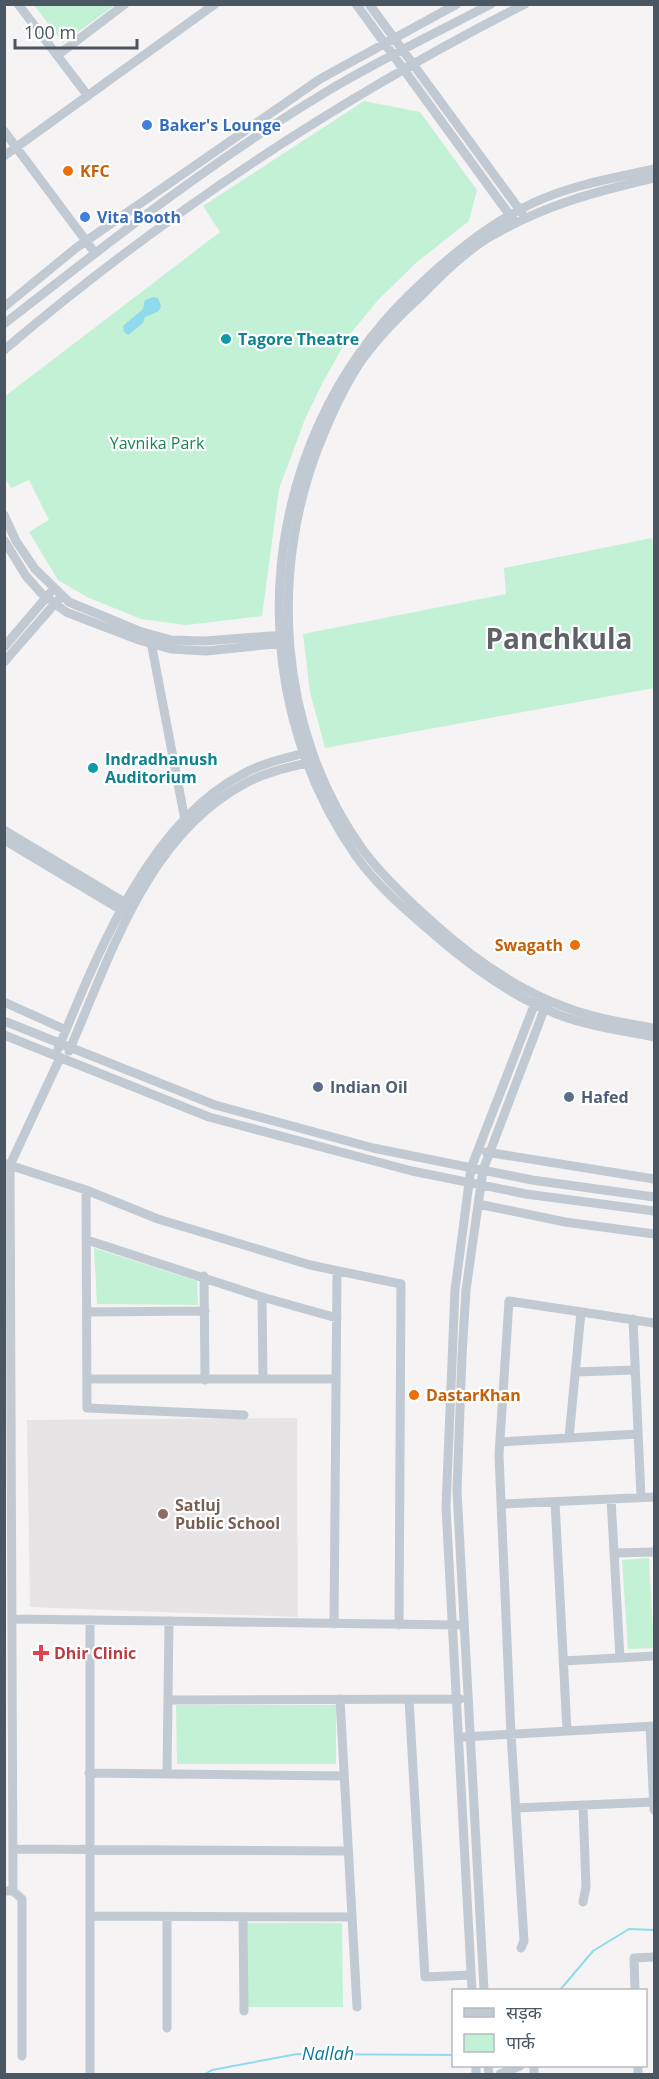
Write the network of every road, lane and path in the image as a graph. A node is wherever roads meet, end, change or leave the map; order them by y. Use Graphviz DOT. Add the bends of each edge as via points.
graph roads {
  1 [pos="18,4"];
  2 [pos="125,4"];
  3 [pos="215,4"];
  4 [pos="356,4"];
  5 [pos="369,4"];
  6 [pos="457,4"];
  7 [pos="491,4"];
  8 [pos="525,4"];
  9 [pos="393,38"];
  10 [pos="384,43"];
  11 [pos="402,50"];
  12 [pos="58,55"];
  13 [pos="393,55"];
  14 [pos="412,64"];
  15 [pos="403,69"];
  16 [pos="88,96"];
  17 [pos="4,131"];
  18 [pos="17,147"];
  19 [pos="478,154"];
  20 [pos="4,156"];
  21 [pos="470,161"];
  22 [pos="654,169"];
  23 [pos="654,178"];
  24 [pos="522,214"];
  25 [pos="513,219"];
  26 [pos="86,241"];
  27 [pos="95,253"];
  28 [pos="4,307"];
  29 [pos="4,324"];
  30 [pos="4,350"];
  31 [pos="4,515"];
  32 [pos="4,540"];
  33 [pos="54,596"];
  34 [pos="149,634"];
  35 [pos="284,639"];
  36 [pos="152,644"];
  37 [pos="4,647"];
  38 [pos="4,662"];
  39 [pos="310,757"];
  40 [pos="185,816"];
  41 [pos="4,830"];
  42 [pos="185,830"];
  43 [pos="4,840"];
  44 [pos="128,909"];
  45 [pos="4,1002"];
  46 [pos="541,1002"];
  47 [pos="4,1021"];
  48 [pos="654,1028"];
  49 [pos="66,1030"];
  50 [pos="4,1035"];
  51 [pos="654,1037"];
  52 [pos="60,1044"];
  53 [pos="71,1048"];
  54 [pos="60,1058"];
  55 [pos="478,1150"];
  56 [pos="489,1153"];
  57 [pos="7,1164"];
  58 [pos="471,1168"];
  59 [pos="483,1170"];
  60 [pos="654,1179"];
  61 [pos="469,1182"];
  62 [pos="481,1185"];
  63 [pos="86,1190"];
  64 [pos="654,1197"];
  65 [pos="478,1204"];
  66 [pos="654,1211"];
  67 [pos="654,1234"];
  68 [pos="87,1240"];
  69 [pos="337,1271"];
  70 [pos="204,1276"];
  71 [pos="262,1297"];
  72 [pos="205,1311"];
  73 [pos="87,1312"];
  74 [pos="581,1312"];
  75 [pos="337,1318"];
  76 [pos="633,1319"];
  77 [pos="654,1323"];
  78 [pos="635,1370"];
  79 [pos="575,1372"];
  80 [pos="87,1379"];
  81 [pos="263,1379"];
  82 [pos="336,1379"];
  83 [pos="205,1380"];
  84 [pos="9,1407"];
  85 [pos="244,1416"];
  86 [pos="638,1434"];
  87 [pos="569,1438"];
  88 [pos="500,1442"];
  89 [pos="8,1460"];
  90 [pos="641,1497"];
  91 [pos="654,1497"];
  92 [pos="611,1499"];
  93 [pos="555,1502"];
  94 [pos="502,1504"];
  95 [pos="654,1552"];
  96 [pos="614,1553"];
  97 [pos="13,1619"];
  98 [pos="90,1620"];
  99 [pos="169,1621"];
  100 [pos="334,1624"];
  101 [pos="399,1625"];
  102 [pos="453,1625"];
  103 [pos="463,1626"];
  104 [pos="654,1656"];
  105 [pos="620,1658"];
  106 [pos="563,1660"];
  107 [pos="9,1698"];
  108 [pos="467,1698"];
  109 [pos="340,1699"];
  110 [pos="409,1699"];
  111 [pos="456,1699"];
  112 [pos="169,1700"];
  113 [pos="652,1726"];
  114 [pos="567,1731"];
  115 [pos="512,1734"];
  116 [pos="459,1737"];
  117 [pos="469,1737"];
  118 [pos="89,1773"];
  119 [pos="167,1774"];
  120 [pos="343,1776"];
  121 [pos="654,1802"];
  122 [pos="583,1805"];
  123 [pos="516,1808"];
  124 [pos="654,1810"];
  125 [pos="13,1848"];
  126 [pos="90,1849"];
  127 [pos="347,1851"];
  128 [pos="9,1891"];
  129 [pos="583,1902"];
  130 [pos="90,1916"];
  131 [pos="167,1917"];
  132 [pos="243,1917"];
  133 [pos="352,1917"];
  134 [pos="520,1948"];
  135 [pos="654,1957"];
  136 [pos="471,1975"];
  137 [pos="472,1989"];
  138 [pos="484,1989"];
  139 [pos="635,1989"];
  140 [pos="357,2007"];
  141 [pos="244,2012"];
  142 [pos="166,2028"];
  143 [pos="22,2056"];
  144 [pos="518,2067"];
  145 [pos="90,2074"];
  146 [pos="500,2074"];
  1 -- 12 [label="street"];
  2 -- 12 [label="street"];
  3 -- 16 [label="street"];
  4 -- 10 [label="street"];
  5 -- 9 [label="street"];
  6 -- 9 [label="street"];
  7 -- 11 [label="street"];
  8 -- 14 [label="street"];
  9 -- 10 [label="street"];
  9 -- 11 [label="street"];
  10 -- 13 [label="street"];
  10 -- 26 [label="street" via="320,79"];
  11 -- 13 [label="street"];
  11 -- 14 [label="street"];
  12 -- 16 [label="street"];
  13 -- 15 [label="street"];
  13 -- 27 [label="street" via="252,140"];
  14 -- 15 [label="street"];
  14 -- 19 [label="street"];
  15 -- 21 [label="street"];
  15 -- 30 [label="street" via="325,114 135,243"];
  16 -- 18 [label="street"];
  17 -- 18 [label="street"];
  18 -- 20 [label="street"];
  18 -- 26 [label="street"];
  19 -- 21 [label="street"];
  19 -- 24 [label="street"];
  21 -- 25 [label="street"];
  22 -- 24 [label="street" via="587,184 534,202"];
  23 -- 24 [label="street"];
  24 -- 25 [label="street"];
  25 -- 35 [label="street" via="482,233 438,267 383,321 333,392 308,450 290,509 280,563 277,619"];
  26 -- 27 [label="street"];
  26 -- 28 [label="street"];
  27 -- 29 [label="street"];
  31 -- 33 [label="street" via="16,541"];
  32 -- 33 [label="street" via="26,576"];
  33 -- 34 [label="street"];
  33 -- 36 [label="street" via="66,612"];
  33 -- 37 [label="street"];
  33 -- 38 [label="street"];
  34 -- 35 [label="street" via="171,640"];
  34 -- 36 [label="street"];
  35 -- 36 [label="street" via="206,651"];
  35 -- 39 [label="street" via="286,693 296,734"];
  36 -- 40 [label="street"];
  39 -- 40 [label="street" via="244,773"];
  39 -- 42 [label="street" via="225,795"];
  39 -- 46 [label="street" via="363,850 401,894 456,943"];
  40 -- 42 [label="street"];
  40 -- 44 [label="street" via="162,844"];
  41 -- 44 [label="street"];
  42 -- 44 [label="street"];
  43 -- 44 [label="street"];
  44 -- 49 [label="street"];
  44 -- 53 [label="street"];
  45 -- 49 [label="street"];
  46 -- 48 [label="street"];
  46 -- 51 [label="street" via="563,1017"];
  46 -- 55 [label="street"];
  46 -- 56 [label="street"];
  47 -- 52 [label="street"];
  49 -- 52 [label="street"];
  50 -- 54 [label="street"];
  52 -- 53 [label="street"];
  52 -- 54 [label="street"];
  53 -- 54 [label="street"];
  53 -- 58 [label="street" via="216,1105 373,1148"];
  54 -- 57 [label="street"];
  54 -- 61 [label="street" via="209,1118"];
  55 -- 56 [label="street"];
  55 -- 58 [label="street"];
  56 -- 59 [label="street"];
  56 -- 60 [label="street"];
  57 -- 63 [label="street"];
  57 -- 84 [label="street"];
  58 -- 59 [label="street"];
  58 -- 61 [label="street"];
  59 -- 62 [label="street"];
  59 -- 64 [label="street"];
  61 -- 62 [label="street"];
  61 -- 102 [label="street" via="455,1290 446,1507"];
  62 -- 65 [label="street"];
  62 -- 66 [label="street"];
  63 -- 68 [label="street"];
  63 -- 69 [label="street" via="158,1219"];
  65 -- 67 [label="street" via="542,1218"];
  65 -- 103 [label="street" via="466,1290 457,1491"];
  68 -- 70 [label="street"];
  68 -- 73 [label="street"];
  69 -- 75 [label="street"];
  69 -- 101 [label="street" via="401,1284"];
  70 -- 71 [label="street"];
  70 -- 72 [label="street"];
  71 -- 75 [label="street"];
  71 -- 81 [label="street"];
  72 -- 73 [label="street"];
  72 -- 83 [label="street"];
  73 -- 80 [label="street"];
  74 -- 76 [label="street"];
  74 -- 79 [label="street"];
  74 -- 88 [label="street" via="509,1301"];
  75 -- 82 [label="street"];
  76 -- 77 [label="street"];
  76 -- 78 [label="street"];
  78 -- 79 [label="street"];
  78 -- 86 [label="street"];
  79 -- 87 [label="street"];
  80 -- 83 [label="street"];
  80 -- 85 [label="street" via="87,1408"];
  81 -- 82 [label="street"];
  81 -- 83 [label="street"];
  82 -- 100 [label="street"];
  84 -- 89 [label="street"];
  86 -- 87 [label="street"];
  86 -- 90 [label="street"];
  87 -- 88 [label="street"];
  88 -- 94 [label="street"];
  89 -- 97 [label="street"];
  90 -- 91 [label="street"];
  90 -- 92 [label="street"];
  92 -- 93 [label="street"];
  92 -- 96 [label="street"];
  93 -- 94 [label="street"];
  93 -- 106 [label="street"];
  94 -- 115 [label="street"];
  95 -- 96 [label="street"];
  96 -- 105 [label="street"];
  97 -- 98 [label="street"];
  97 -- 107 [label="street"];
  98 -- 99 [label="street"];
  98 -- 118 [label="street"];
  99 -- 100 [label="street"];
  99 -- 112 [label="street"];
  100 -- 101 [label="street"];
  101 -- 102 [label="street"];
  102 -- 103 [label="street"];
  102 -- 111 [label="street"];
  103 -- 108 [label="street"];
  104 -- 105 [label="street"];
  105 -- 106 [label="street"];
  106 -- 114 [label="street"];
  107 -- 125 [label="street"];
  108 -- 111 [label="street"];
  108 -- 117 [label="street"];
  109 -- 110 [label="street"];
  109 -- 112 [label="street"];
  109 -- 120 [label="street"];
  110 -- 111 [label="street"];
  110 -- 136 [label="street" via="425,1977"];
  111 -- 116 [label="street"];
  112 -- 119 [label="street"];
  113 -- 114 [label="street"];
  113 -- 121 [label="street"];
  114 -- 115 [label="street"];
  115 -- 117 [label="street"];
  115 -- 123 [label="street"];
  116 -- 117 [label="street"];
  116 -- 136 [label="street"];
  117 -- 138 [label="street"];
  118 -- 119 [label="street"];
  118 -- 126 [label="street"];
  119 -- 120 [label="street"];
  120 -- 127 [label="street"];
  121 -- 122 [label="street"];
  121 -- 124 [label="street"];
  122 -- 123 [label="street"];
  122 -- 129 [label="street"];
  123 -- 134 [label="street" via="524,1941"];
  125 -- 126 [label="street"];
  125 -- 128 [label="street"];
  126 -- 127 [label="street"];
  126 -- 130 [label="street"];
  127 -- 133 [label="street"];
  128 -- 143 [label="street" via="22,1899"];
  130 -- 131 [label="street"];
  130 -- 145 [label="street"];
  131 -- 132 [label="street"];
  131 -- 142 [label="street"];
  132 -- 133 [label="street"];
  132 -- 141 [label="street"];
  133 -- 140 [label="street"];
  135 -- 139 [label="street" via="634,1958"];
  136 -- 137 [label="street"];
  144 -- 146 [label="street"];
}
